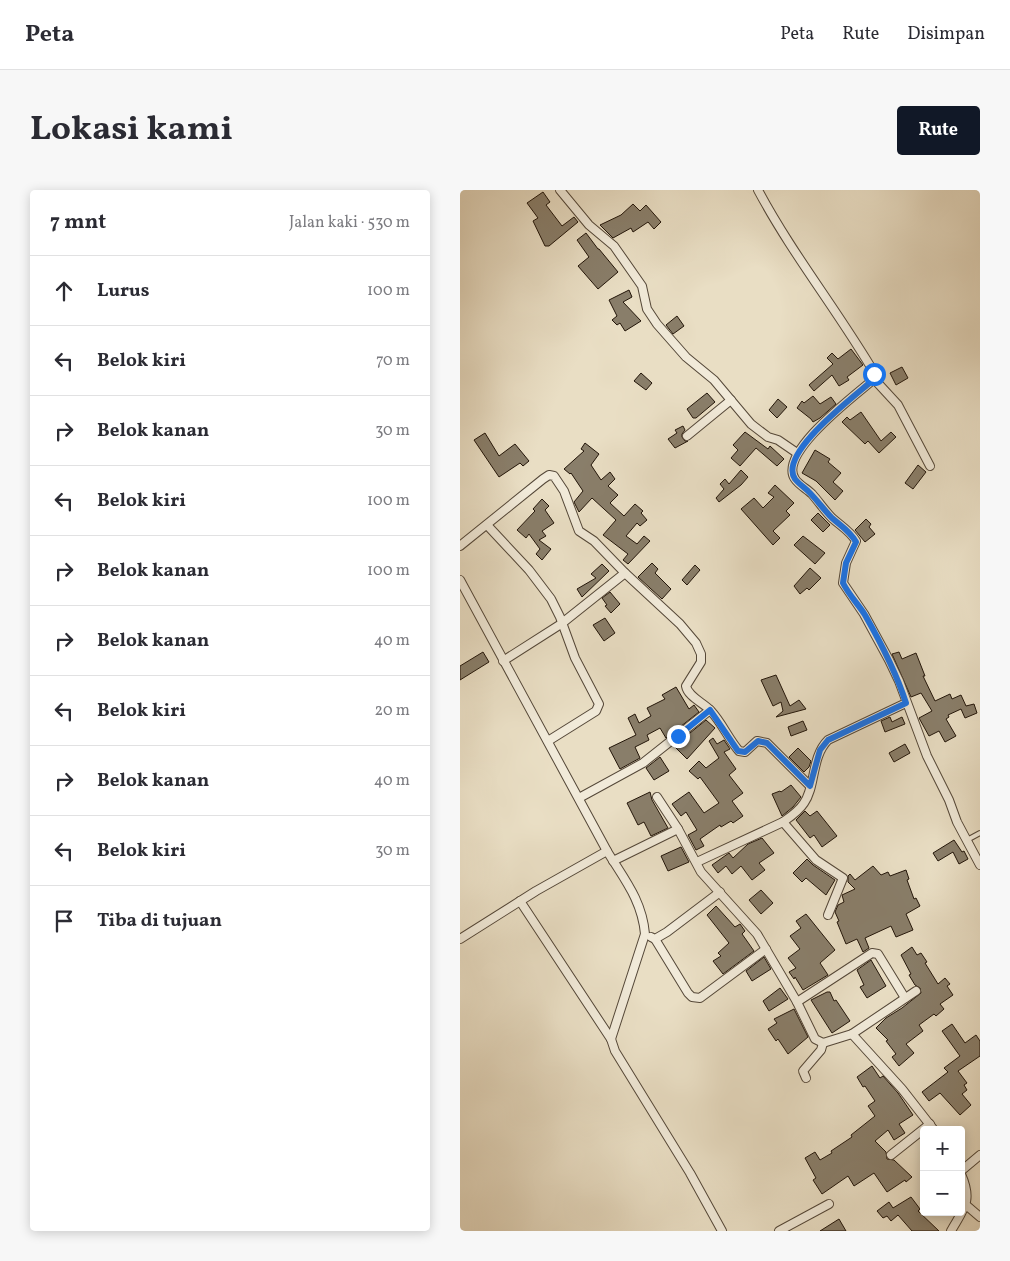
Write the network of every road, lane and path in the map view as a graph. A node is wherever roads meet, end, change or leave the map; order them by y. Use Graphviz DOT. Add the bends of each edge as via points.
graph roads {
  1 [pos="560,190"];
  2 [pos="758,190"];
  3 [pos="874,379"];
  4 [pos="731,400"];
  5 [pos="687,436"];
  6 [pos="798,453"];
  7 [pos="930,466"];
  8 [pos="487,525"];
  9 [pos="460,546"];
  10 [pos="625,573"];
  11 [pos="460,580"];
  12 [pos="562,624"];
  13 [pos="503,661"];
  14 [pos="906,703"];
  15 [pos="710,710"];
  16 [pos="548,741"];
  17 [pos="810,786"];
  18 [pos="657,796"];
  19 [pos="579,798"];
  20 [pos="783,822"];
  21 [pos="678,829"];
  22 [pos="980,833"];
  23 [pos="967,840"];
  24 [pos="607,851"];
  25 [pos="613,861"];
  26 [pos="697,862"];
  27 [pos="980,864"];
  28 [pos="720,892"];
  29 [pos="520,901"];
  30 [pos="828,915"];
  31 [pos="645,934"];
  32 [pos="460,939"];
  33 [pos="655,939"];
  34 [pos="766,949"];
  35 [pos="916,991"];
  36 [pos="905,998"];
  37 [pos="797,1002"];
  38 [pos="852,1034"];
  39 [pos="611,1040"];
  40 [pos="823,1043"];
  41 [pos="806,1078"];
  42 [pos="931,1126"];
  43 [pos="920,1135"];
  44 [pos="891,1155"];
  45 [pos="980,1155"];
  46 [pos="963,1171"];
  47 [pos="965,1183"];
  48 [pos="829,1204"];
  49 [pos="966,1205"];
  50 [pos="980,1217"];
  51 [pos="722,1231"];
  52 [pos="779,1231"];
  53 [pos="951,1231"];
  1 -- 4 [label="street" via="588,225 614,246 642,286 647,309 657,324"];
  2 -- 3 [label="street" via="821,294 840,318"];
  3 -- 6 [label="street" via="814,431"];
  3 -- 7 [label="street" via="898,405"];
  4 -- 5 [label="street"];
  4 -- 6 [label="street" via="751,424"];
  6 -- 14 [label="street" via="793,469 796,479 856,542 846,563 843,583 889,660"];
  8 -- 9 [label="street"];
  8 -- 10 [label="street" via="543,478 554,476 579,531 594,540"];
  8 -- 12 [label="street" via="540,584"];
  10 -- 12 [label="street"];
  10 -- 15 [label="street" via="696,643 702,662 686,689"];
  11 -- 13 [label="street"];
  12 -- 13 [label="street"];
  12 -- 16 [label="street" via="599,708"];
  13 -- 16 [label="street"];
  14 -- 17 [label="street" via="828,740 820,750"];
  14 -- 23 [label="street"];
  15 -- 17 [label="street" via="738,751 745,752 758,741 767,743"];
  15 -- 19 [label="street" via="643,763"];
  16 -- 19 [label="street"];
  17 -- 20 [label="street" via="805,802"];
  18 -- 21 [label="street"];
  19 -- 24 [label="street"];
  20 -- 26 [label="street"];
  20 -- 30 [label="street" via="816,860 843,878"];
  21 -- 25 [label="street"];
  21 -- 26 [label="street"];
  22 -- 23 [label="lane"];
  23 -- 27 [label="street"];
  24 -- 25 [label="street"];
  24 -- 29 [label="street"];
  25 -- 31 [label="street" via="643,916"];
  26 -- 28 [label="street" via="701,872"];
  28 -- 33 [label="street"];
  28 -- 34 [label="street"];
  29 -- 32 [label="street"];
  29 -- 39 [label="street"];
  31 -- 33 [label="street"];
  31 -- 39 [label="street"];
  33 -- 34 [label="street" via="688,993 700,998"];
  34 -- 37 [label="street"];
  35 -- 36 [label="street"];
  36 -- 37 [label="street" via="872,953"];
  36 -- 38 [label="street"];
  37 -- 40 [label="street" via="815,1039"];
  38 -- 40 [label="street"];
  38 -- 42 [label="street"];
  39 -- 51 [label="street"];
  40 -- 41 [label="street" via="822,1050 803,1071"];
  43 -- 44 [label="street"];
  45 -- 46 [label="street"];
  47 -- 49 [label="street"];
  48 -- 52 [label="street"];
  49 -- 50 [label="street"];
  49 -- 53 [label="street"];
}
